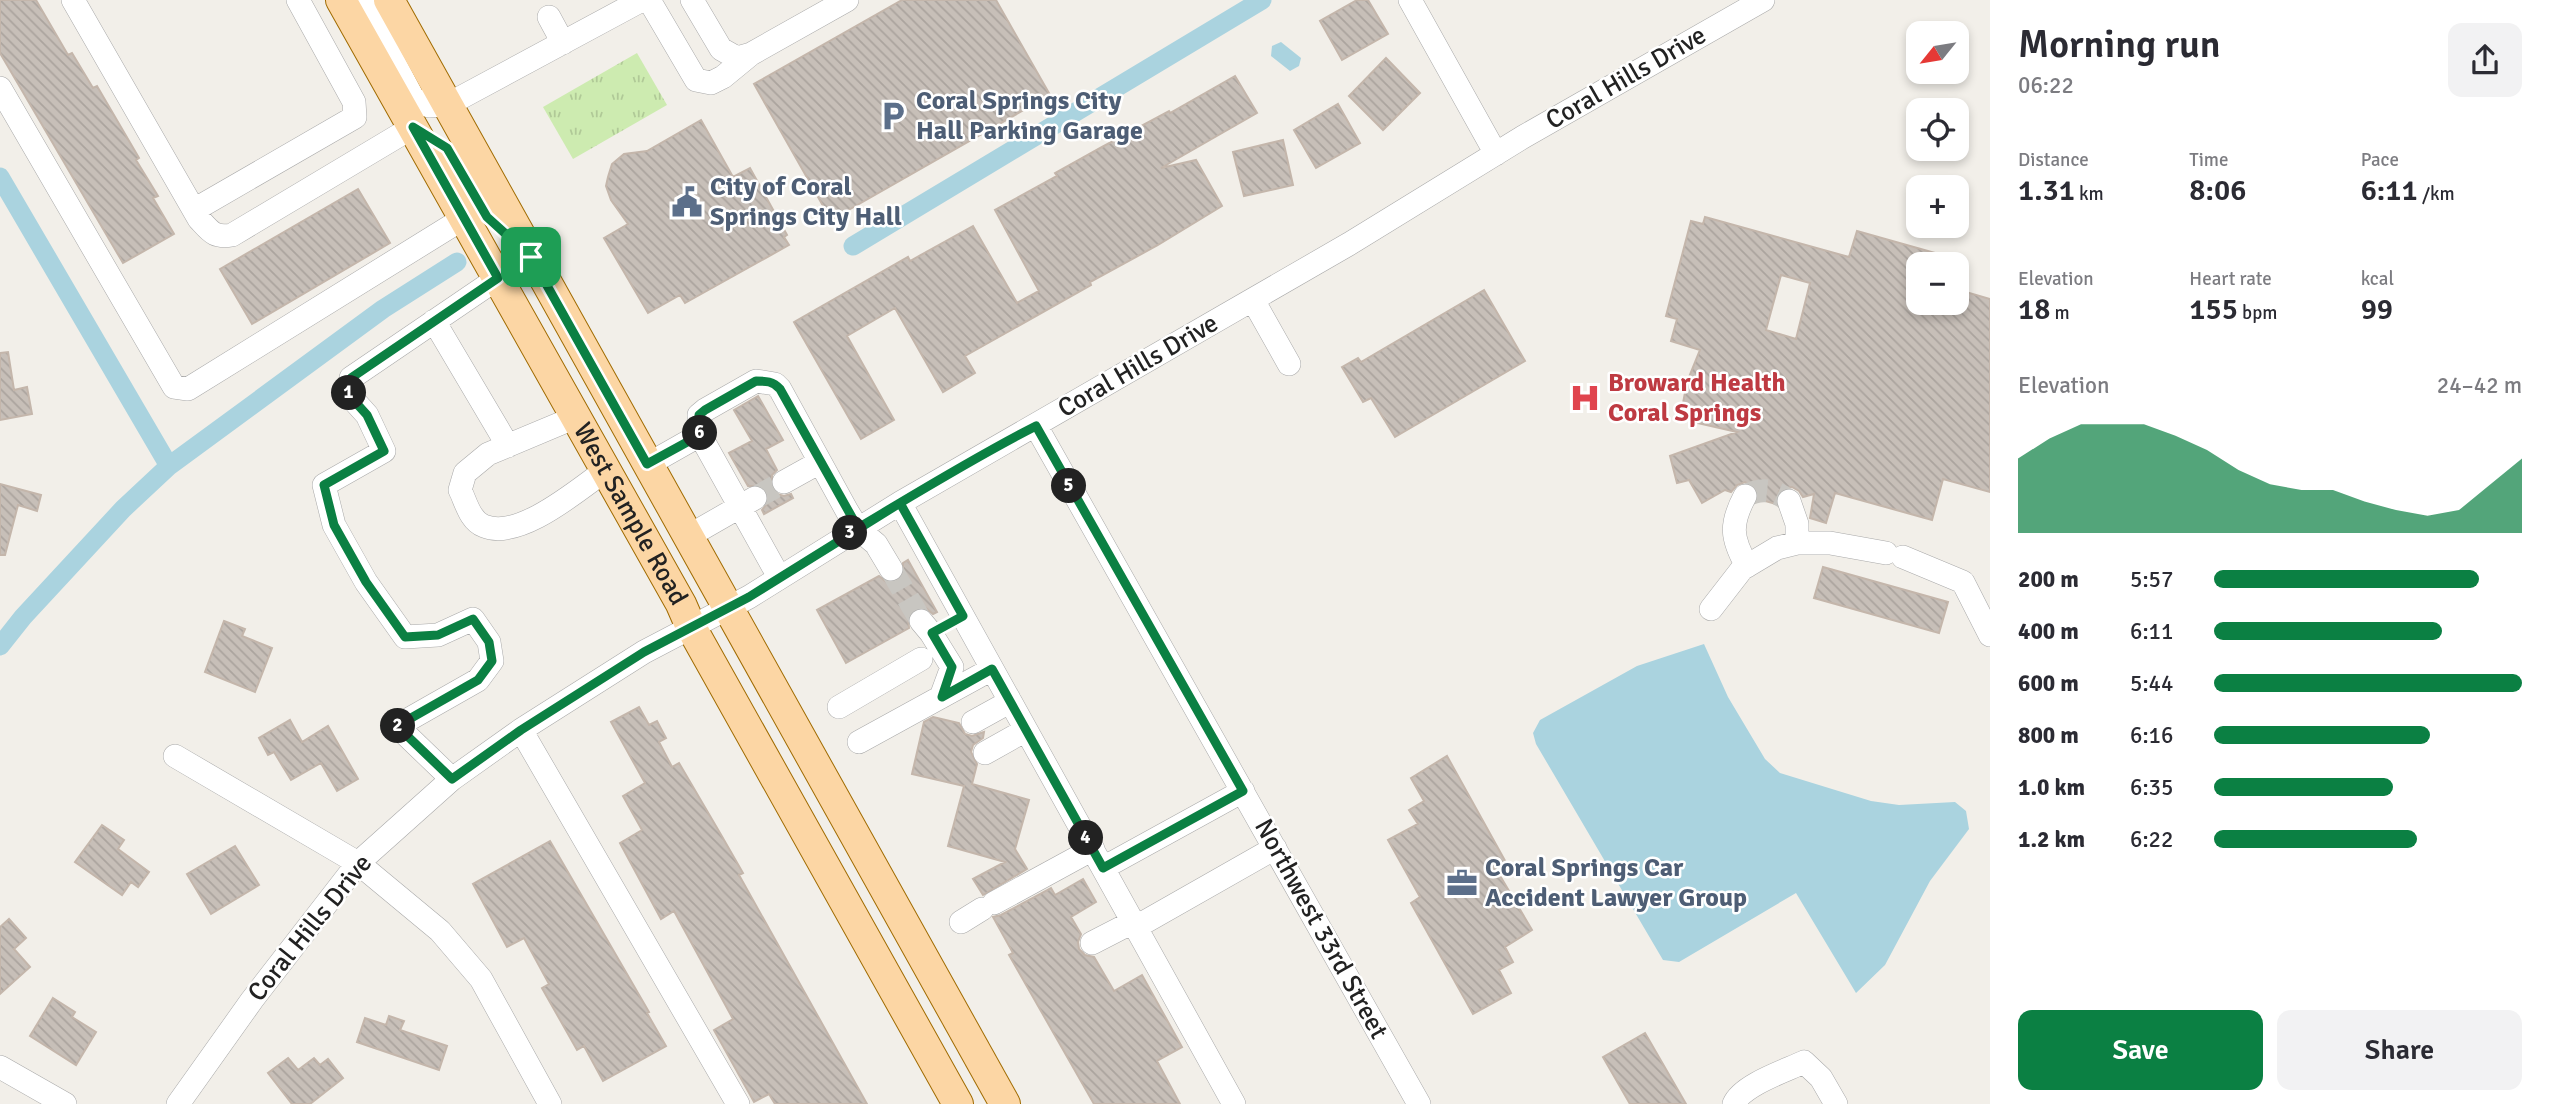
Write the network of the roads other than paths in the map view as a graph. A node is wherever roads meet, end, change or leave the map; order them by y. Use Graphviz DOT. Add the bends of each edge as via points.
graph roads {
  1 [pos="73,0"];
  2 [pos="298,0"];
  3 [pos="341,0"];
  4 [pos="361,0"];
  5 [pos="389,0"];
  6 [pos="642,0"];
  7 [pos="649,0"];
  8 [pos="692,0"];
  9 [pos="847,0"];
  10 [pos="1410,0"];
  11 [pos="1763,0"];
  12 [pos="549,17"];
  13 [pos="563,43"];
  14 [pos="751,54"];
  15 [pos="0,89"];
  16 [pos="447,105"];
  17 [pos="413,127"];
  18 [pos="1496,154"];
  19 [pos="194,210"];
  20 [pos="464,218"];
  21 [pos="531,257"];
  22 [pos="498,278"];
  23 [pos="1253,300"];
  24 [pos="434,321"];
  25 [pos="1289,364"];
  26 [pos="576,417"];
  27 [pos="1036,426"];
  28 [pos="700,435"];
  29 [pos="508,446"];
  30 [pos="820,462"];
  31 [pos="647,464"];
  32 [pos="606,470"];
  33 [pos="784,482"];
  34 [pos="1745,496"];
  35 [pos="1788,501"];
  36 [pos="748,502"];
  37 [pos="900,503"];
  38 [pos="858,528"];
  39 [pos="687,537"];
  40 [pos="1797,543"];
  41 [pos="1747,566"];
  42 [pos="890,568"];
  43 [pos="779,578"];
  44 [pos="728,608"];
  45 [pos="1711,609"];
  46 [pos="963,616"];
  47 [pos="691,627"];
  48 [pos="1990,635"];
  49 [pos="921,659"];
  50 [pos="989,663"];
  51 [pos="952,667"];
  52 [pos="942,697"];
  53 [pos="1009,699"];
  54 [pos="839,707"];
  55 [pos="973,722"];
  56 [pos="521,730"];
  57 [pos="1026,730"];
  58 [pos="859,742"];
  59 [pos="985,752"];
  60 [pos="175,755"];
  61 [pos="452,779"];
  62 [pos="1243,791"];
  63 [pos="1275,848"];
  64 [pos="1098,858"];
  65 [pos="358,863"];
  66 [pos="961,922"];
  67 [pos="1136,927"];
  68 [pos="1092,943"];
  69 [pos="930,1054"];
  70 [pos="0,1067"];
  71 [pos="65,1104"];
  72 [pos="178,1104"];
  73 [pos="550,1104"];
  74 [pos="738,1104"];
  75 [pos="958,1104"];
  76 [pos="979,1104"];
  77 [pos="1005,1104"];
  78 [pos="1234,1104"];
  79 [pos="1419,1104"];
  80 [pos="1734,1104"];
  81 [pos="1836,1104"];
  1 -- 19 [label="street"];
  2 -- 19 [label="street" via="354,102 355,117"];
  3 -- 17 [label="main road, West Sample Road"];
  4 -- 16 [label="street" via="413,98 429,106"];
  5 -- 16 [label="main road, West Sample Road"];
  6 -- 13 [label="street"];
  7 -- 14 [label="street" via="696,80 711,83"];
  8 -- 14 [label="street" via="721,49 737,58"];
  9 -- 14 [label="street"];
  10 -- 18 [label="street"];
  11 -- 18 [label="street, Coral Hills Drive"];
  12 -- 13 [label="street"];
  13 -- 16 [label="street"];
  15 -- 20 [label="street" via="173,387 188,390"];
  16 -- 21 [label="main road, West Sample Road"];
  17 -- 19 [label="street" via="232,235 210,232"];
  17 -- 20 [label="main road, West Sample Road"];
  17 -- 21 [label="main road" via="447,148 487,217"];
  18 -- 23 [label="street, Coral Hills Drive"];
  20 -- 22 [label="main road, West Sample Road"];
  21 -- 31 [label="main road, West Sample Road"];
  22 -- 24 [label="street"];
  22 -- 26 [label="main road, West Sample Road"];
  23 -- 25 [label="street"];
  23 -- 27 [label="street, Coral Hills Drive"];
  24 -- 29 [label="street"];
  24 -- 61 [label="street" via="351,378 349,395 367,415 384,451 324,485 334,525 405,637 438,635 473,619 489,642 492,661 478,680 397,726"];
  26 -- 29 [label="street"];
  26 -- 32 [label="main road, West Sample Road"];
  27 -- 37 [label="street, Coral Hills Drive"];
  27 -- 62 [label="street, Northwest 33rd Street"];
  28 -- 30 [label="street" via="699,415 705,410 756,381 766,381 780,389"];
  28 -- 31 [label="street"];
  28 -- 36 [label="street"];
  29 -- 32 [label="street" via="488,454 465,473 460,490 473,518 483,526 499,529 525,523"];
  30 -- 33 [label="street"];
  30 -- 38 [label="street"];
  31 -- 39 [label="main road, West Sample Road"];
  32 -- 47 [label="main road, West Sample Road"];
  34 -- 41 [label="street" via="1733,523 1735,541"];
  35 -- 40 [label="street" via="1797,524"];
  36 -- 39 [label="street"];
  36 -- 43 [label="street"];
  37 -- 38 [label="street, Coral Hills Drive"];
  37 -- 46 [label="street"];
  38 -- 42 [label="street" via="876,544"];
  38 -- 43 [label="street, Coral Hills Drive"];
  39 -- 44 [label="main road, West Sample Road"];
  40 -- 41 [label="street" via="1777,548"];
  40 -- 48 [label="street" via="1830,543 1894,555 1963,582"];
  41 -- 45 [label="street"];
  43 -- 44 [label="street, Coral Hills Drive"];
  44 -- 47 [label="street, Coral Hills Drive"];
  44 -- 77 [label="main road, West Sample Road"];
  46 -- 50 [label="street"];
  46 -- 51 [label="street" via="926,627"];
  47 -- 56 [label="street, Coral Hills Drive"];
  47 -- 69 [label="main road, West Sample Road"];
  49 -- 54 [label="street"];
  50 -- 51 [label="street"];
  50 -- 52 [label="street"];
  50 -- 53 [label="street"];
  51 -- 52 [label="street"];
  52 -- 58 [label="street"];
  53 -- 55 [label="street"];
  53 -- 57 [label="street"];
  56 -- 61 [label="street, Coral Hills Drive"];
  56 -- 74 [label="street"];
  57 -- 59 [label="street"];
  57 -- 64 [label="street"];
  60 -- 65 [label="street"];
  61 -- 65 [label="street, Coral Hills Drive"];
  62 -- 63 [label="street, Northwest 33rd Street"];
  62 -- 64 [label="street"];
  63 -- 67 [label="street"];
  63 -- 79 [label="street, Northwest 33rd Street"];
  64 -- 66 [label="street"];
  64 -- 67 [label="street"];
  65 -- 72 [label="street, Coral Hills Drive"];
  65 -- 73 [label="street" via="440,931 481,979"];
  67 -- 68 [label="street" via="1125,926"];
  67 -- 78 [label="street"];
  69 -- 75 [label="main road, West Sample Road"];
  69 -- 76 [label="main road"];
  70 -- 71 [label="street"];
  80 -- 81 [label="street" via="1738,1096 1804,1062 1821,1078"];
}
